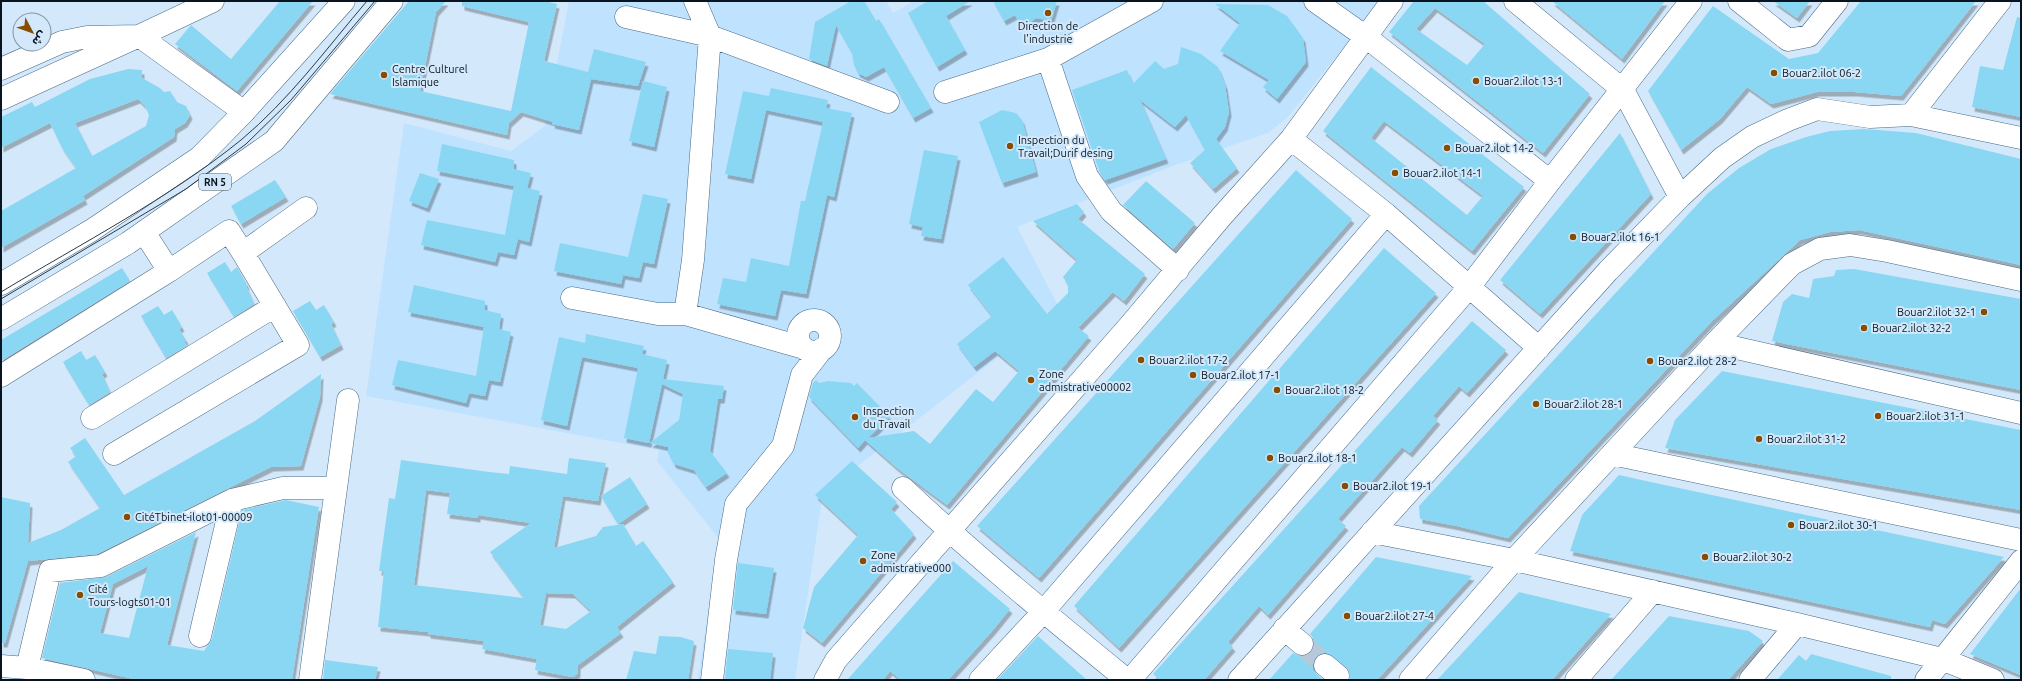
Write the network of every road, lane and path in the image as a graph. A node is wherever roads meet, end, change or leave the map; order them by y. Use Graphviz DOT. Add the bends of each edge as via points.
graph roads {
  1 [pos="213,1"];
  2 [pos="344,1"];
  3 [pos="392,1"];
  4 [pos="695,1"];
  5 [pos="1152,1"];
  6 [pos="1315,1"];
  7 [pos="1392,1"];
  8 [pos="1515,1"];
  9 [pos="1691,1"];
  10 [pos="1739,1"];
  11 [pos="1836,1"];
  12 [pos="2000,1"];
  13 [pos="626,17"];
  14 [pos="139,36"];
  15 [pos="710,36"];
  16 [pos="1366,36"];
  17 [pos="1048,59"];
  18 [pos="1,69"];
  19 [pos="1623,90"];
  20 [pos="945,92"];
  21 [pos="1,99"];
  22 [pos="888,102"];
  23 [pos="244,112"];
  24 [pos="1911,115"];
  25 [pos="2021,138"];
  26 [pos="1292,139"];
  27 [pos="1550,181"];
  28 [pos="1680,196"];
  29 [pos="306,208"];
  30 [pos="1386,214"];
  31 [pos="144,232"];
  32 [pos="243,253"];
  33 [pos="1178,270"];
  34 [pos="168,271"];
  35 [pos="2021,280"];
  36 [pos="1,284"];
  37 [pos="1470,286"];
  38 [pos="572,298"];
  39 [pos="276,306"];
  40 [pos="685,314"];
  41 [pos="1,320"];
  42 [pos="1715,343"];
  43 [pos="1539,348"];
  44 [pos="1,376"];
  45 [pos="348,400"];
  46 [pos="2021,412"];
  47 [pos="92,418"];
  48 [pos="114,454"];
  49 [pos="1612,454"];
  50 [pos="336,488"];
  51 [pos="903,488"];
  52 [pos="232,500"];
  53 [pos="948,531"];
  54 [pos="1372,532"];
  55 [pos="2021,540"];
  56 [pos="1514,560"];
  57 [pos="2021,561"];
  58 [pos="1653,591"];
  59 [pos="1043,612"];
  60 [pos="1797,624"];
  61 [pos="1284,629"];
  62 [pos="200,636"];
  63 [pos="1302,644"];
  64 [pos="1942,659"];
  65 [pos="1,666"];
  66 [pos="27,668"];
  67 [pos="84,680"];
  68 [pos="310,680"];
  69 [pos="712,680"];
  70 [pos="825,680"];
  71 [pos="980,680"];
  72 [pos="1129,680"];
  73 [pos="1239,680"];
  74 [pos="1410,680"];
  75 [pos="1576,680"];
  76 [pos="1750,680"];
  77 [pos="1926,680"];
  78 [pos="1993,680"];
  1 -- 14 [label="street"];
  2 -- 23 [label="street, RN 5"];
  3 -- 31 [label="street, RN 5" via="274,141"];
  4 -- 15 [label="street"];
  5 -- 17 [label="street"];
  6 -- 16 [label="street"];
  7 -- 16 [label="street"];
  8 -- 19 [label="street"];
  9 -- 19 [label="street"];
  10 -- 11 [label="street" via="1788,40 1809,36"];
  12 -- 24 [label="street"];
  13 -- 15 [label="street"];
  14 -- 18 [label="street" via="87,37 62,42"];
  14 -- 21 [label="street"];
  14 -- 23 [label="street"];
  15 -- 22 [label="street"];
  15 -- 40 [label="street" via="693,260"];
  16 -- 26 [label="street"];
  16 -- 27 [label="street"];
  17 -- 20 [label="street"];
  17 -- 33 [label="street" via="1087,176 1111,211"];
  19 -- 27 [label="street"];
  19 -- 28 [label="street"];
  23 -- 36 [label="street, RN 5" via="200,156 92,230"];
  24 -- 25 [label="street"];
  24 -- 28 [label="street" via="1870,117 1817,110 1788,120 1752,137 1722,158"];
  26 -- 30 [label="street"];
  26 -- 33 [label="street" via="1222,216"];
  27 -- 37 [label="street"];
  28 -- 43 [label="street"];
  29 -- 32 [label="street"];
  30 -- 37 [label="street"];
  30 -- 59 [label="street"];
  31 -- 34 [label="street"];
  31 -- 41 [label="street, RN 5"];
  32 -- 34 [label="street" via="229,231"];
  32 -- 39 [label="street"];
  33 -- 53 [label="street"];
  34 -- 44 [label="street"];
  35 -- 42 [label="street" via="1887,251 1850,246 1820,249 1792,264"];
  37 -- 43 [label="street"];
  37 -- 72 [label="street"];
  38 -- 40 [label="street" via="658,314"];
  39 -- 47 [label="street"];
  39 -- 48 [label="street" via="298,345"];
  40 -- 69 [label="street" via="813,348 802,375 783,446 736,504 726,560"];
  42 -- 46 [label="street"];
  42 -- 49 [label="street"];
  43 -- 54 [label="street"];
  45 -- 50 [label="street"];
  49 -- 55 [label="street"];
  49 -- 56 [label="street"];
  50 -- 52 [label="street" via="283,488"];
  50 -- 68 [label="street"];
  51 -- 53 [label="street"];
  52 -- 62 [label="street"];
  52 -- 66 [label="street" via="101,566 50,571"];
  53 -- 59 [label="street"];
  53 -- 70 [label="street" via="836,660"];
  54 -- 56 [label="street"];
  54 -- 61 [label="street"];
  56 -- 58 [label="street"];
  56 -- 74 [label="street"];
  57 -- 64 [label="street"];
  58 -- 60 [label="street"];
  58 -- 75 [label="street"];
  59 -- 71 [label="street"];
  59 -- 72 [label="street"];
  60 -- 64 [label="street"];
  60 -- 76 [label="street"];
  61 -- 63 [label="street"];
  61 -- 73 [label="street"];
  64 -- 77 [label="street"];
  64 -- 78 [label="street"];
  65 -- 66 [label="street"];
  66 -- 67 [label="street"];
}
